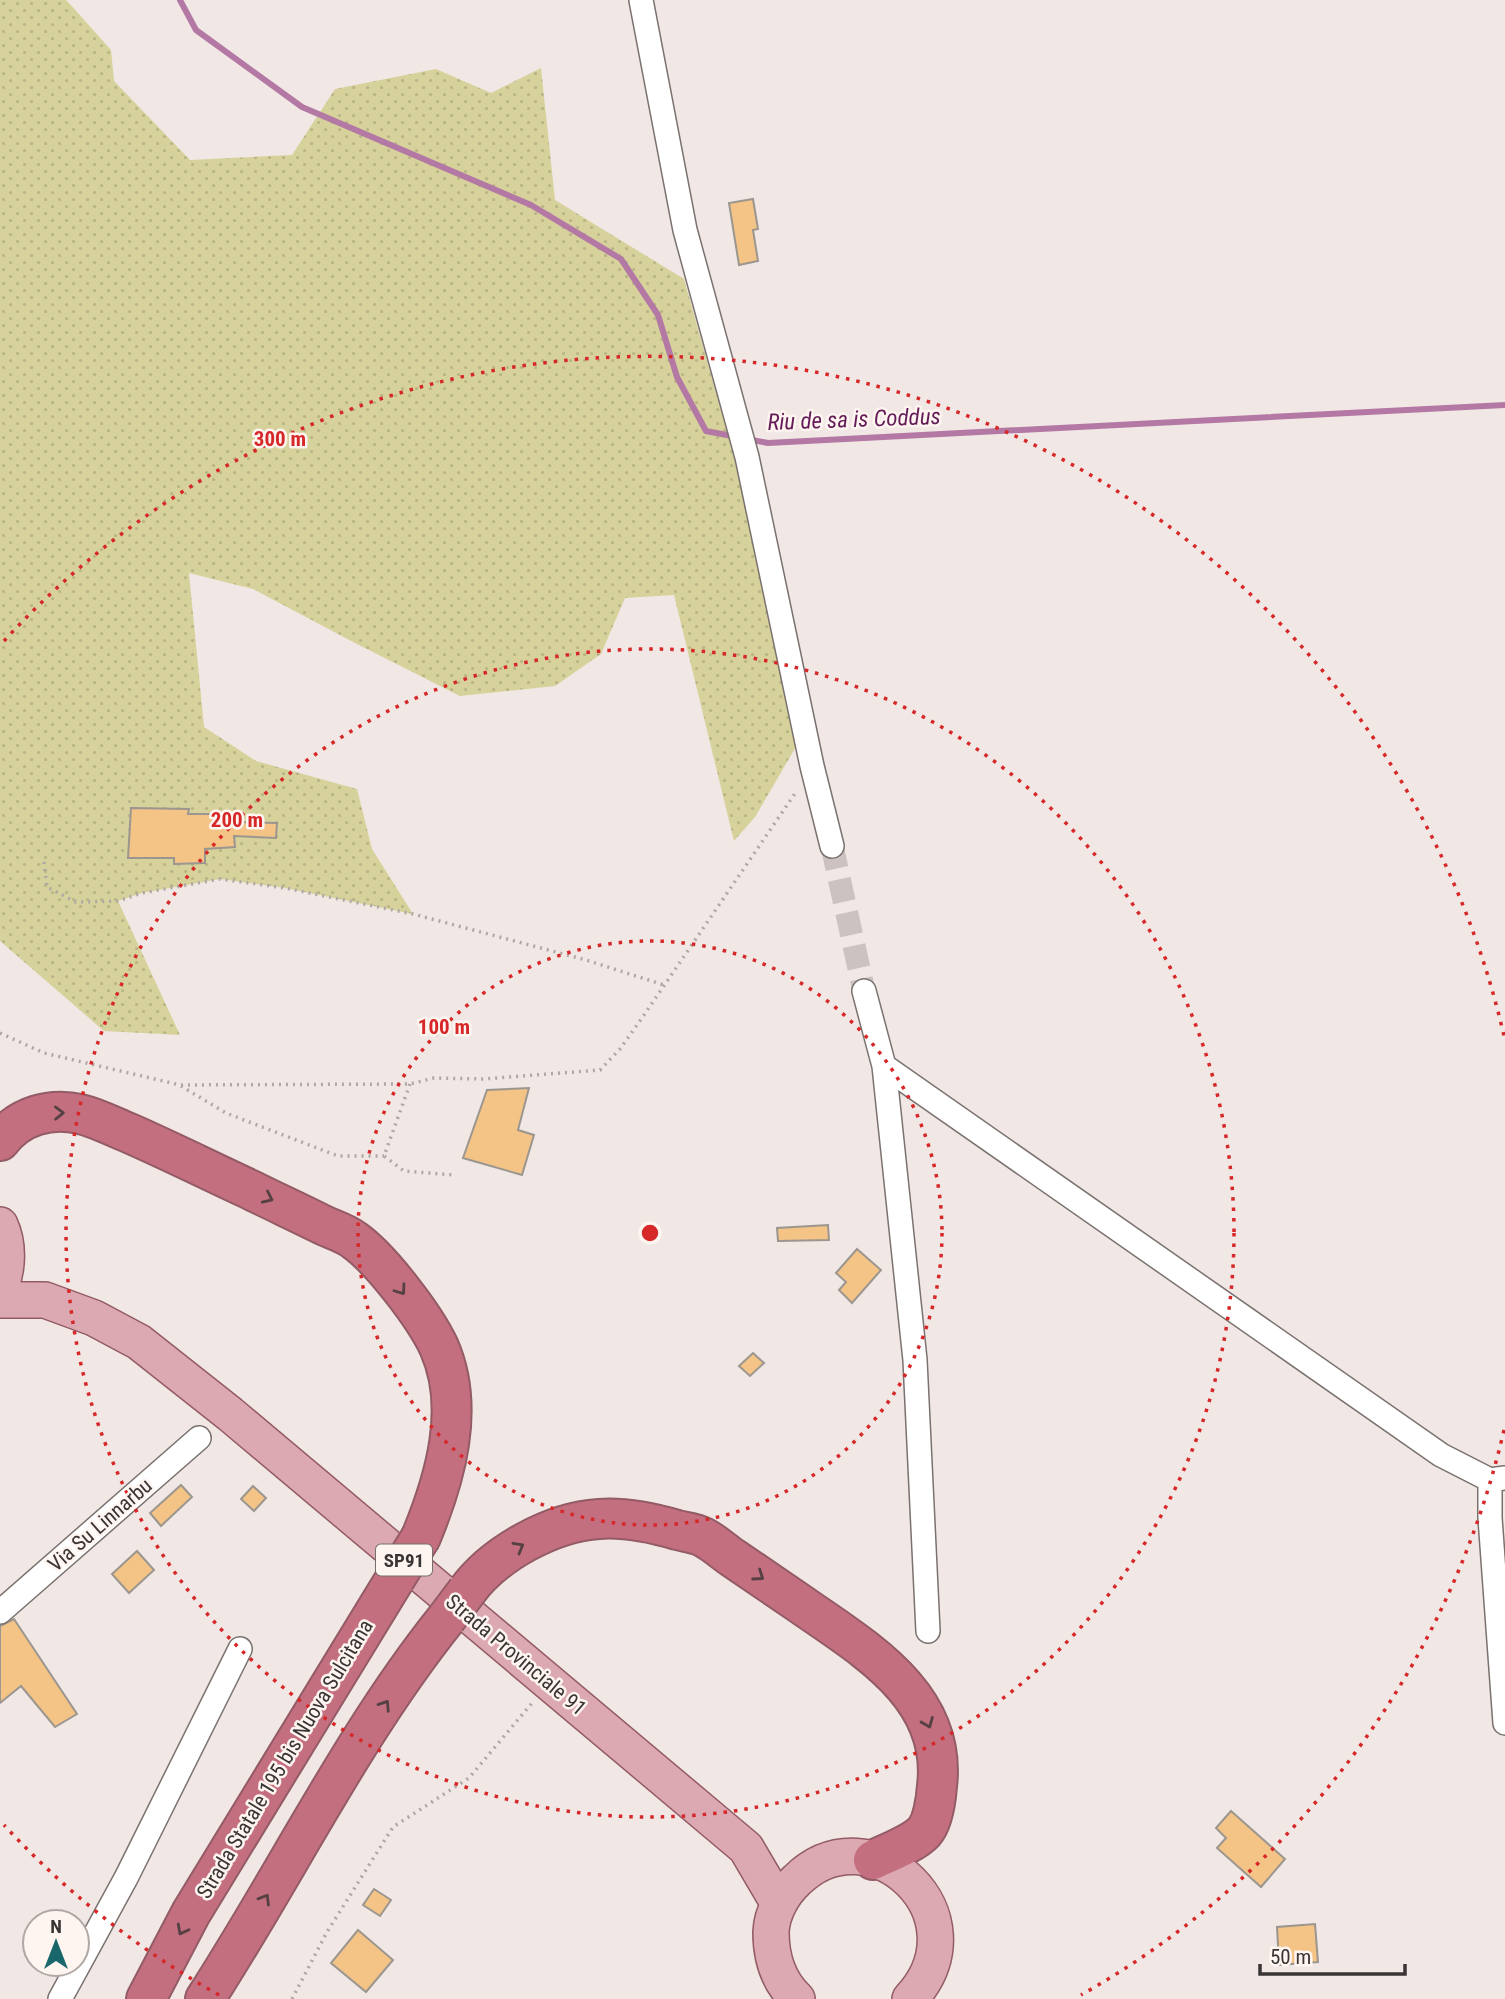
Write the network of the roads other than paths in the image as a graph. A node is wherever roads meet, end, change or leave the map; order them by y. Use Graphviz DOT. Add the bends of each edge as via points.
graph roads {
  1 [pos="641,0"];
  2 [pos="832,846"];
  3 [pos="864,991"];
  4 [pos="884,1066"];
  5 [pos="0,1141"];
  6 [pos="0,1224"];
  7 [pos="4,1274"];
  8 [pos="0,1300"];
  9 [pos="44,1300"];
  10 [pos="199,1438"];
  11 [pos="1498,1479"];
  12 [pos="0,1612"];
  13 [pos="928,1631"];
  14 [pos="240,1649"];
  15 [pos="1505,1723"];
  16 [pos="746,1848"];
  17 [pos="873,1860"];
  18 [pos="818,1865"];
  19 [pos="779,1904"];
  20 [pos="939,1985"];
  21 [pos="792,1997"];
  22 [pos="60,1999"];
  23 [pos="146,1999"];
  24 [pos="205,1999"];
  25 [pos="911,1999"];
  1 -- 2 [label="street" via="685,230 741,438"];
  3 -- 4 [label="street"];
  4 -- 11 [label="street" via="1441,1455"];
  4 -- 13 [label="street" via="915,1360"];
  5 -- 23 [label="highway, Strada Statale 195 bis Nuova Sulcitana, one-way, bridge" via="34,1115 80,1114 145,1140 354,1240 393,1278 421,1317 439,1348 448,1381 452,1423 447,1457 425,1530 191,1913"];
  6 -- 7 [label="main road, SP91"];
  7 -- 9 [label="main road, Strada Provinciale 91 / SP91"];
  8 -- 9 [label="main road, Strada Provinciale 91 / SP91"];
  9 -- 16 [label="main road, Strada Provinciale 91 / SP91" via="94,1318 139,1342"];
  10 -- 12 [label="street, Via Su Linnarbu"];
  11 -- 15 [label="street" via="1490,1518"];
  14 -- 22 [label="street"];
  16 -- 18 [label="main road, Strada Provinciale 91 / SP91"];
  16 -- 19 [label="main road, Strada Provinciale 91 / SP91"];
  17 -- 18 [label="main road, SP91" via="845,1858"];
  17 -- 20 [label="main road, SP91" via="914,1883 927,1903 934,1925"];
  24 -- 17 [label="highway, one-way" via="417,1655 490,1567 570,1523 599,1518 629,1520 703,1537 894,1674 929,1720 938,1784 925,1831"];
  18 -- 19 [label="main road, SP91" via="788,1888"];
  19 -- 21 [label="main road, SP91" via="771,1950"];
  20 -- 25 [label="main road, SP91" via="922,1985"];
}
